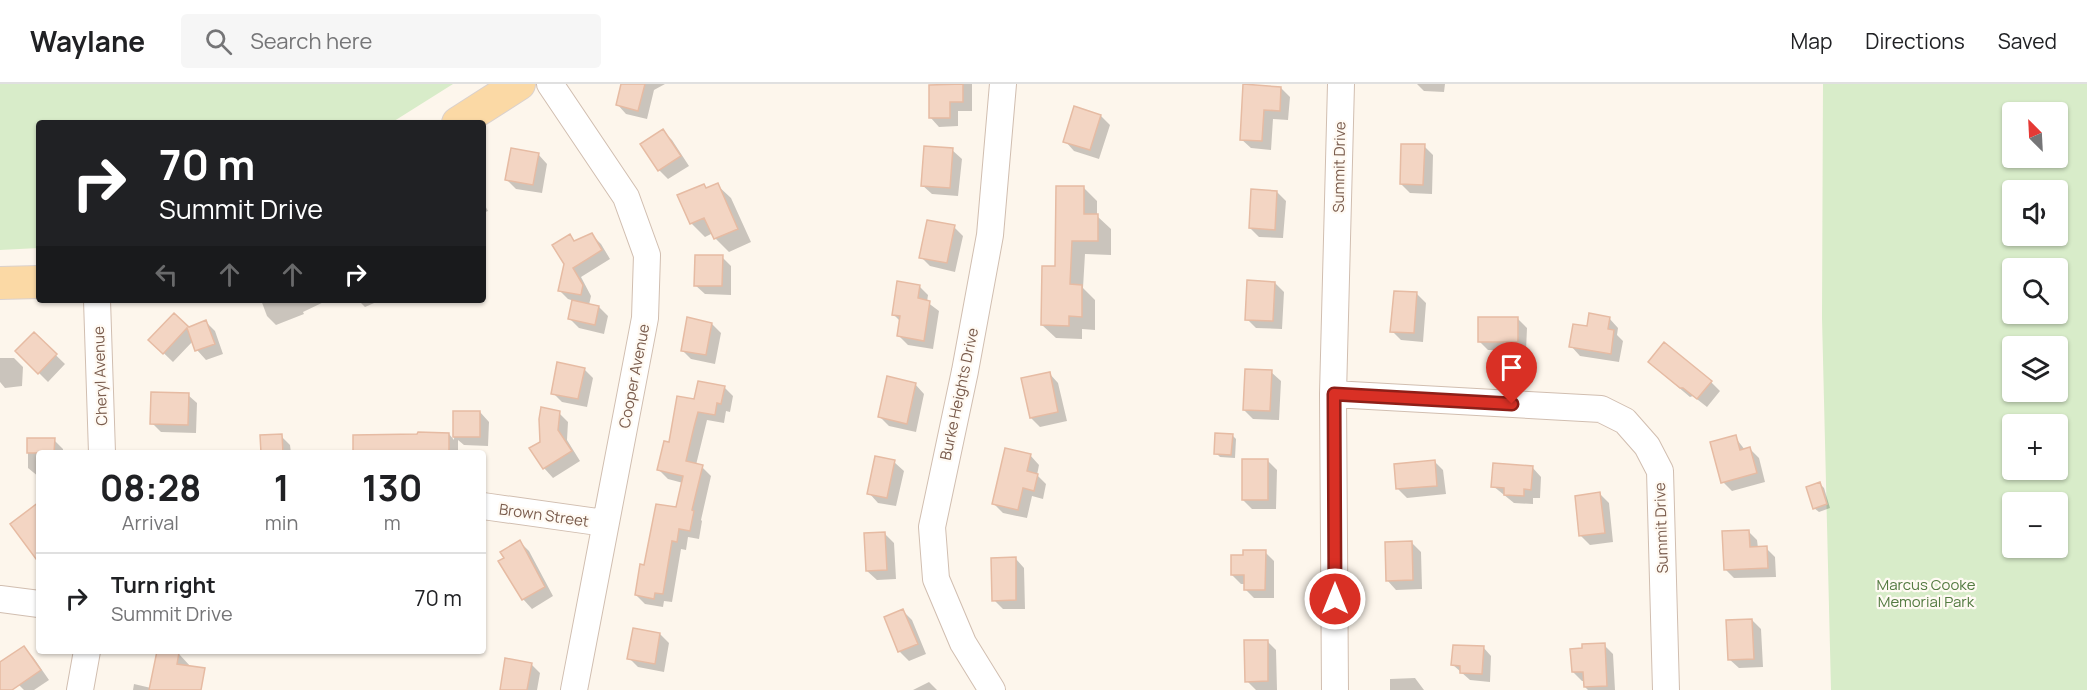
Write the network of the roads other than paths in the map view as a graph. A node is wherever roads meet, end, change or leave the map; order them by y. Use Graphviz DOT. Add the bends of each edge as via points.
graph roads {
  1 [pos="519,84"];
  2 [pos="550,84"];
  3 [pos="1003,84"];
  4 [pos="1341,84"];
  5 [pos="463,120"];
  6 [pos="36,282"];
  7 [pos="0,283"];
  8 [pos="97,303"];
  9 [pos="1334,394"];
  10 [pos="102,450"];
  11 [pos="486,506"];
  12 [pos="605,523"];
  13 [pos="0,598"];
  14 [pos="36,604"];
  15 [pos="86,654"];
  16 [pos="80,690"];
  17 [pos="574,690"];
  18 [pos="992,690"];
  19 [pos="1335,690"];
  20 [pos="1666,690"];
  1 -- 5 [label="main road"];
  2 -- 12 [label="street, Cooper Avenue" via="626,197 647,255 645,318"];
  3 -- 18 [label="street, Burke Heights Drive" via="990,236 932,527 936,579 963,643"];
  4 -- 9 [label="street, Summit Drive"];
  6 -- 7 [label="main road"];
  8 -- 10 [label="street, Cheryl Avenue"];
  9 -- 19 [label="street, Summit Drive"];
  9 -- 20 [label="street, Summit Drive" via="1601,409 1625,421 1647,446 1660,471"];
  11 -- 12 [label="street, Brown Street"];
  12 -- 17 [label="street, Cooper Avenue"];
  13 -- 14 [label="street"];
  15 -- 16 [label="street"];
}
